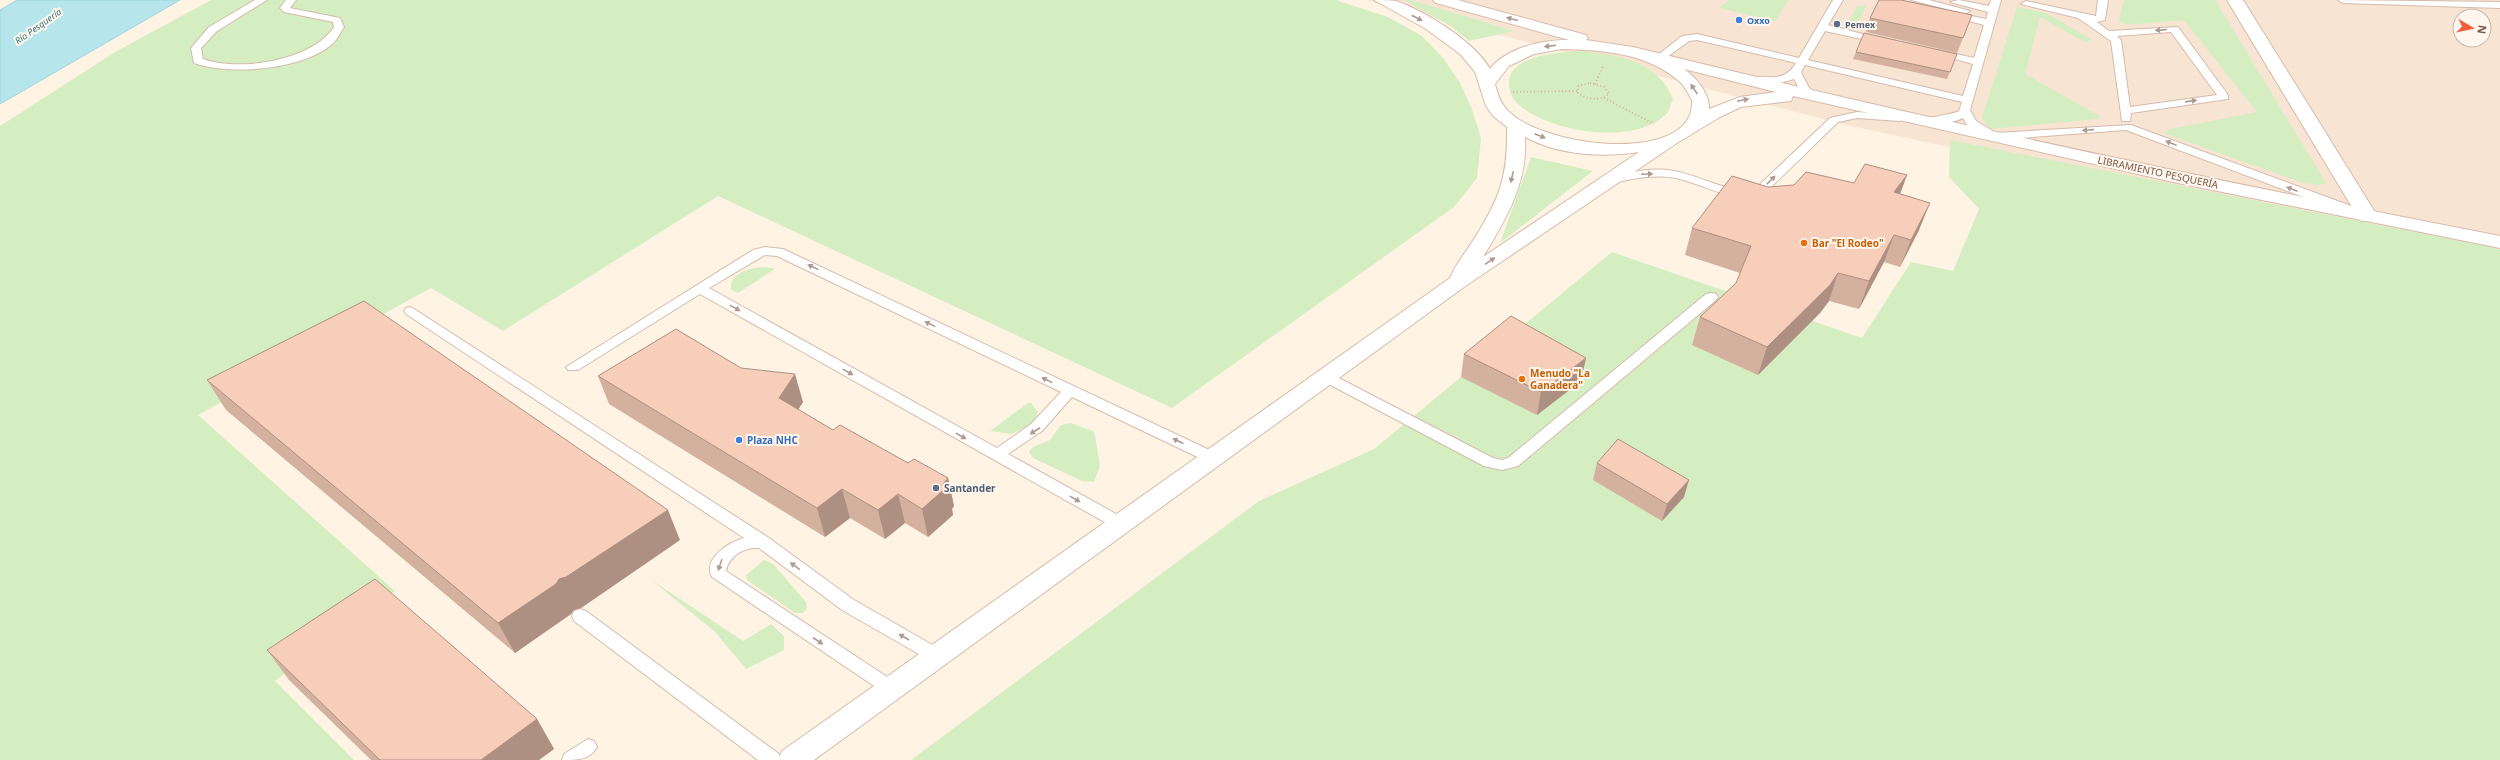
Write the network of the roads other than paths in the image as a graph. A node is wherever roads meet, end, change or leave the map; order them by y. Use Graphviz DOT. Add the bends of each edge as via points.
graph roads {
  1 [pos="262,0"];
  2 [pos="291,0"];
  3 [pos="1382,0"];
  4 [pos="1441,0"];
  5 [pos="1838,0"];
  6 [pos="1947,0"];
  7 [pos="1996,0"];
  8 [pos="2103,0"];
  9 [pos="2235,0"];
  10 [pos="2343,0"];
  11 [pos="1913,2"];
  12 [pos="2026,4"];
  13 [pos="2500,5"];
  14 [pos="2081,16"];
  15 [pos="1991,17"];
  16 [pos="1822,27"];
  17 [pos="2108,34"];
  18 [pos="1892,43"];
  19 [pos="1624,49"];
  20 [pos="1931,51"];
  21 [pos="1659,58"];
  22 [pos="1802,62"];
  23 [pos="1978,62"];
  24 [pos="1797,73"];
  25 [pos="1748,80"];
  26 [pos="1488,87"];
  27 [pos="1818,98"];
  28 [pos="1838,103"];
  29 [pos="1966,105"];
  30 [pos="2125,111"];
  31 [pos="1919,121"];
  32 [pos="1516,125"];
  33 [pos="2127,127"];
  34 [pos="1678,136"];
  35 [pos="1994,137"];
  36 [pos="1611,180"];
  37 [pos="2368,217"];
  38 [pos="2500,242"];
  39 [pos="1458,283"];
  40 [pos="701,289"];
  41 [pos="1711,297"];
  42 [pos="411,311"];
  43 [pos="574,367"];
  44 [pos="1326,377"];
  45 [pos="1069,391"];
  46 [pos="996,455"];
  47 [pos="1213,458"];
  48 [pos="1121,524"];
  49 [pos="737,525"];
  50 [pos="763,542"];
  51 [pos="735,547"];
  52 [pos="580,616"];
  53 [pos="937,656"];
  54 [pos="892,688"];
  55 [pos="588,747"];
  56 [pos="571,760"];
  57 [pos="772,760"];
  58 [pos="792,760"];
  1 -- 2 [label="lane" via="204,37 196,48 198,61 217,67 266,64 312,52 335,38 340,27 336,20 287,10 285,8"];
  3 -- 26 [label="main road, one-way" via="1426,22 1464,50 1480,66"];
  19 -- 4 [label="main road, one-way"];
  5 -- 16 [label="lane"];
  6 -- 15 [label="lane"];
  7 -- 15 [label="lane"];
  8 -- 14 [label="lane" via="2100,20"];
  9 -- 37 [label="main road"];
  10 -- 13 [label="lane"];
  11 -- 15 [label="lane"];
  12 -- 14 [label="lane"];
  14 -- 17 [label="lane"];
  15 -- 23 [label="lane"];
  16 -- 18 [label="lane"];
  16 -- 22 [label="lane"];
  17 -- 30 [label="lane" via="2116,40"];
  30 -- 17 [label="lane, one-way" via="2224,97 2174,28"];
  19 -- 21 [label="main road, LIBRAMIENTO PESQUERÍA"];
  19 -- 26 [label="main road, one-way" via="1580,44 1539,47 1504,60 1496,67"];
  34 -- 19 [label="main road, one-way" via="1695,122 1700,111 1700,99 1694,88 1669,66"];
  20 -- 23 [label="lane"];
  21 -- 22 [label="lane" via="1691,37"];
  21 -- 25 [label="main road, LIBRAMIENTO PESQUERÍA"];
  22 -- 24 [label="lane"];
  22 -- 29 [label="lane"];
  23 -- 29 [label="lane"];
  24 -- 25 [label="lane" via="1791,78 1779,81"];
  24 -- 27 [label="lane" via="1805,90"];
  25 -- 27 [label="main road, LIBRAMIENTO PESQUERÍA"];
  26 -- 32 [label="main road" via="1499,111"];
  27 -- 28 [label="main road, LIBRAMIENTO PESQUERÍA"];
  28 -- 31 [label="main road, LIBRAMIENTO PESQUERÍA"];
  34 -- 28 [label="main road, one-way" via="1717,110 1740,100 1799,97"];
  29 -- 31 [label="lane" via="1958,117"];
  29 -- 35 [label="lane" via="1971,122"];
  30 -- 33 [label="lane"];
  31 -- 35 [label="main road, LIBRAMIENTO PESQUERÍA"];
  36 -- 31 [label="lane, one-way" via="1640,174 1676,175 1726,192 1759,192 1834,120 1857,115"];
  32 -- 34 [label="main road, one-way" via="1551,140 1593,148 1636,148"];
  32 -- 39 [label="main road, one-way" via="1517,156 1508,190 1488,232"];
  33 -- 35 [label="lane, one-way"];
  37 -- 33 [label="lane, one-way"];
  34 -- 36 [label="main road"];
  35 -- 37 [label="main road, LIBRAMIENTO PESQUERÍA"];
  39 -- 36 [label="main road, one-way"];
  37 -- 38 [label="main road, LIBRAMIENTO PESQUERÍA"];
  39 -- 44 [label="main road"];
  40 -- 43 [label="lane"];
  45 -- 40 [label="lane, one-way" via="779,252 758,253"];
  40 -- 46 [label="lane, one-way"];
  41 -- 44 [label="lane" via="1513,462 1506,465 1489,462"];
  42 -- 49 [label="lane"];
  44 -- 47 [label="main road"];
  45 -- 46 [label="lane, one-way" via="1039,428"];
  47 -- 45 [label="lane, one-way"];
  46 -- 48 [label="lane, one-way"];
  47 -- 48 [label="main road"];
  48 -- 53 [label="main road"];
  49 -- 50 [label="lane"];
  49 -- 51 [label="lane" via="741,534"];
  50 -- 51 [label="lane" via="750,542"];
  53 -- 50 [label="lane, one-way" via="848,605"];
  51 -- 54 [label="lane, one-way" via="721,559 718,566 718,573 723,578"];
  52 -- 57 [label="lane"];
  53 -- 54 [label="main road"];
  54 -- 58 [label="main road"];
  55 -- 56 [label="lane"];
}
